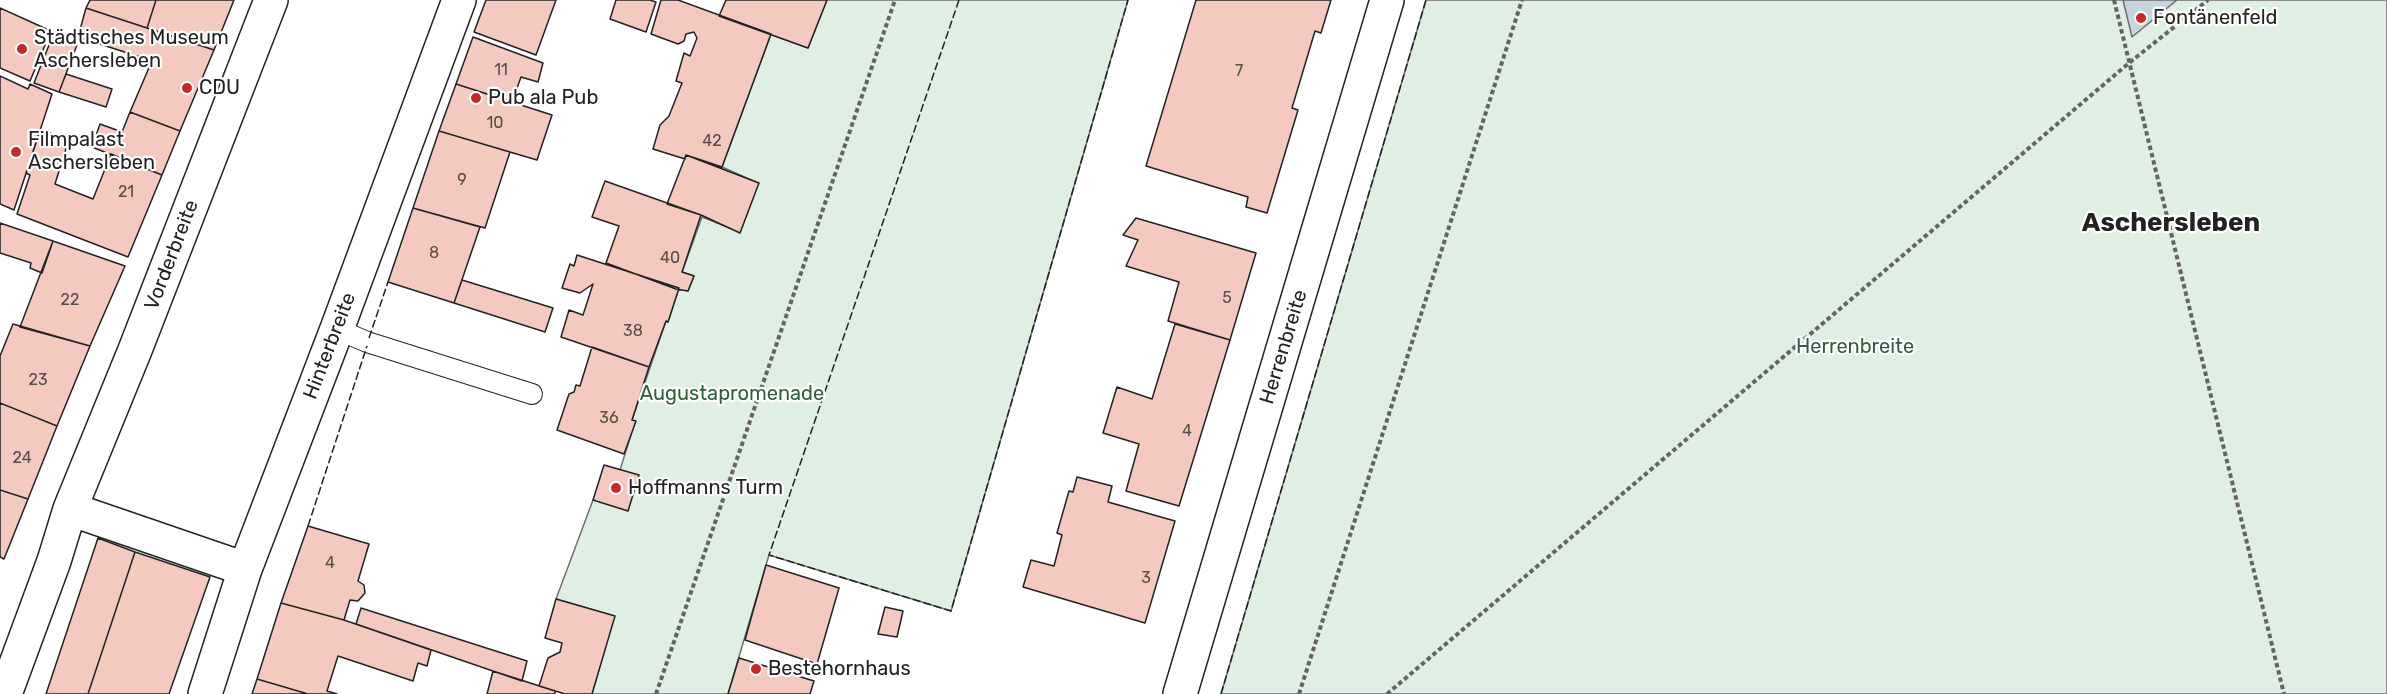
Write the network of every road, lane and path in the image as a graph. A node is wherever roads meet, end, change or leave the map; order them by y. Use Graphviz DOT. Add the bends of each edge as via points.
graph roads {
  1 [pos="271,0"];
  2 [pos="459,0"];
  3 [pos="895,0"];
  4 [pos="1387,0"];
  5 [pos="1522,0"];
  6 [pos="2114,0"];
  7 [pos="2208,0"];
  8 [pos="2128,63"];
  9 [pos="337,329"];
  10 [pos="532,394"];
  11 [pos="70,509"];
  12 [pos="245,569"];
  13 [pos="4,694"];
  14 [pos="205,694"];
  15 [pos="656,694"];
  16 [pos="1180,694"];
  17 [pos="1299,694"];
  18 [pos="1387,694"];
  19 [pos="2284,694"];
  1 -- 11 [label="street, Vorderbreite"];
  2 -- 9 [label="street, Hinterbreite"];
  3 -- 15 [label="path"];
  4 -- 16 [label="street, Herrenbreite"];
  5 -- 17 [label="path"];
  6 -- 8 [label="path"];
  7 -- 8 [label="path"];
  8 -- 18 [label="path"];
  8 -- 19 [label="path"];
  9 -- 10 [label="lane"];
  9 -- 12 [label="street, Hinterbreite"];
  11 -- 12 [label="street"];
  11 -- 13 [label="street, Vorderbreite"];
  12 -- 14 [label="street, Hinterbreite"];
}
